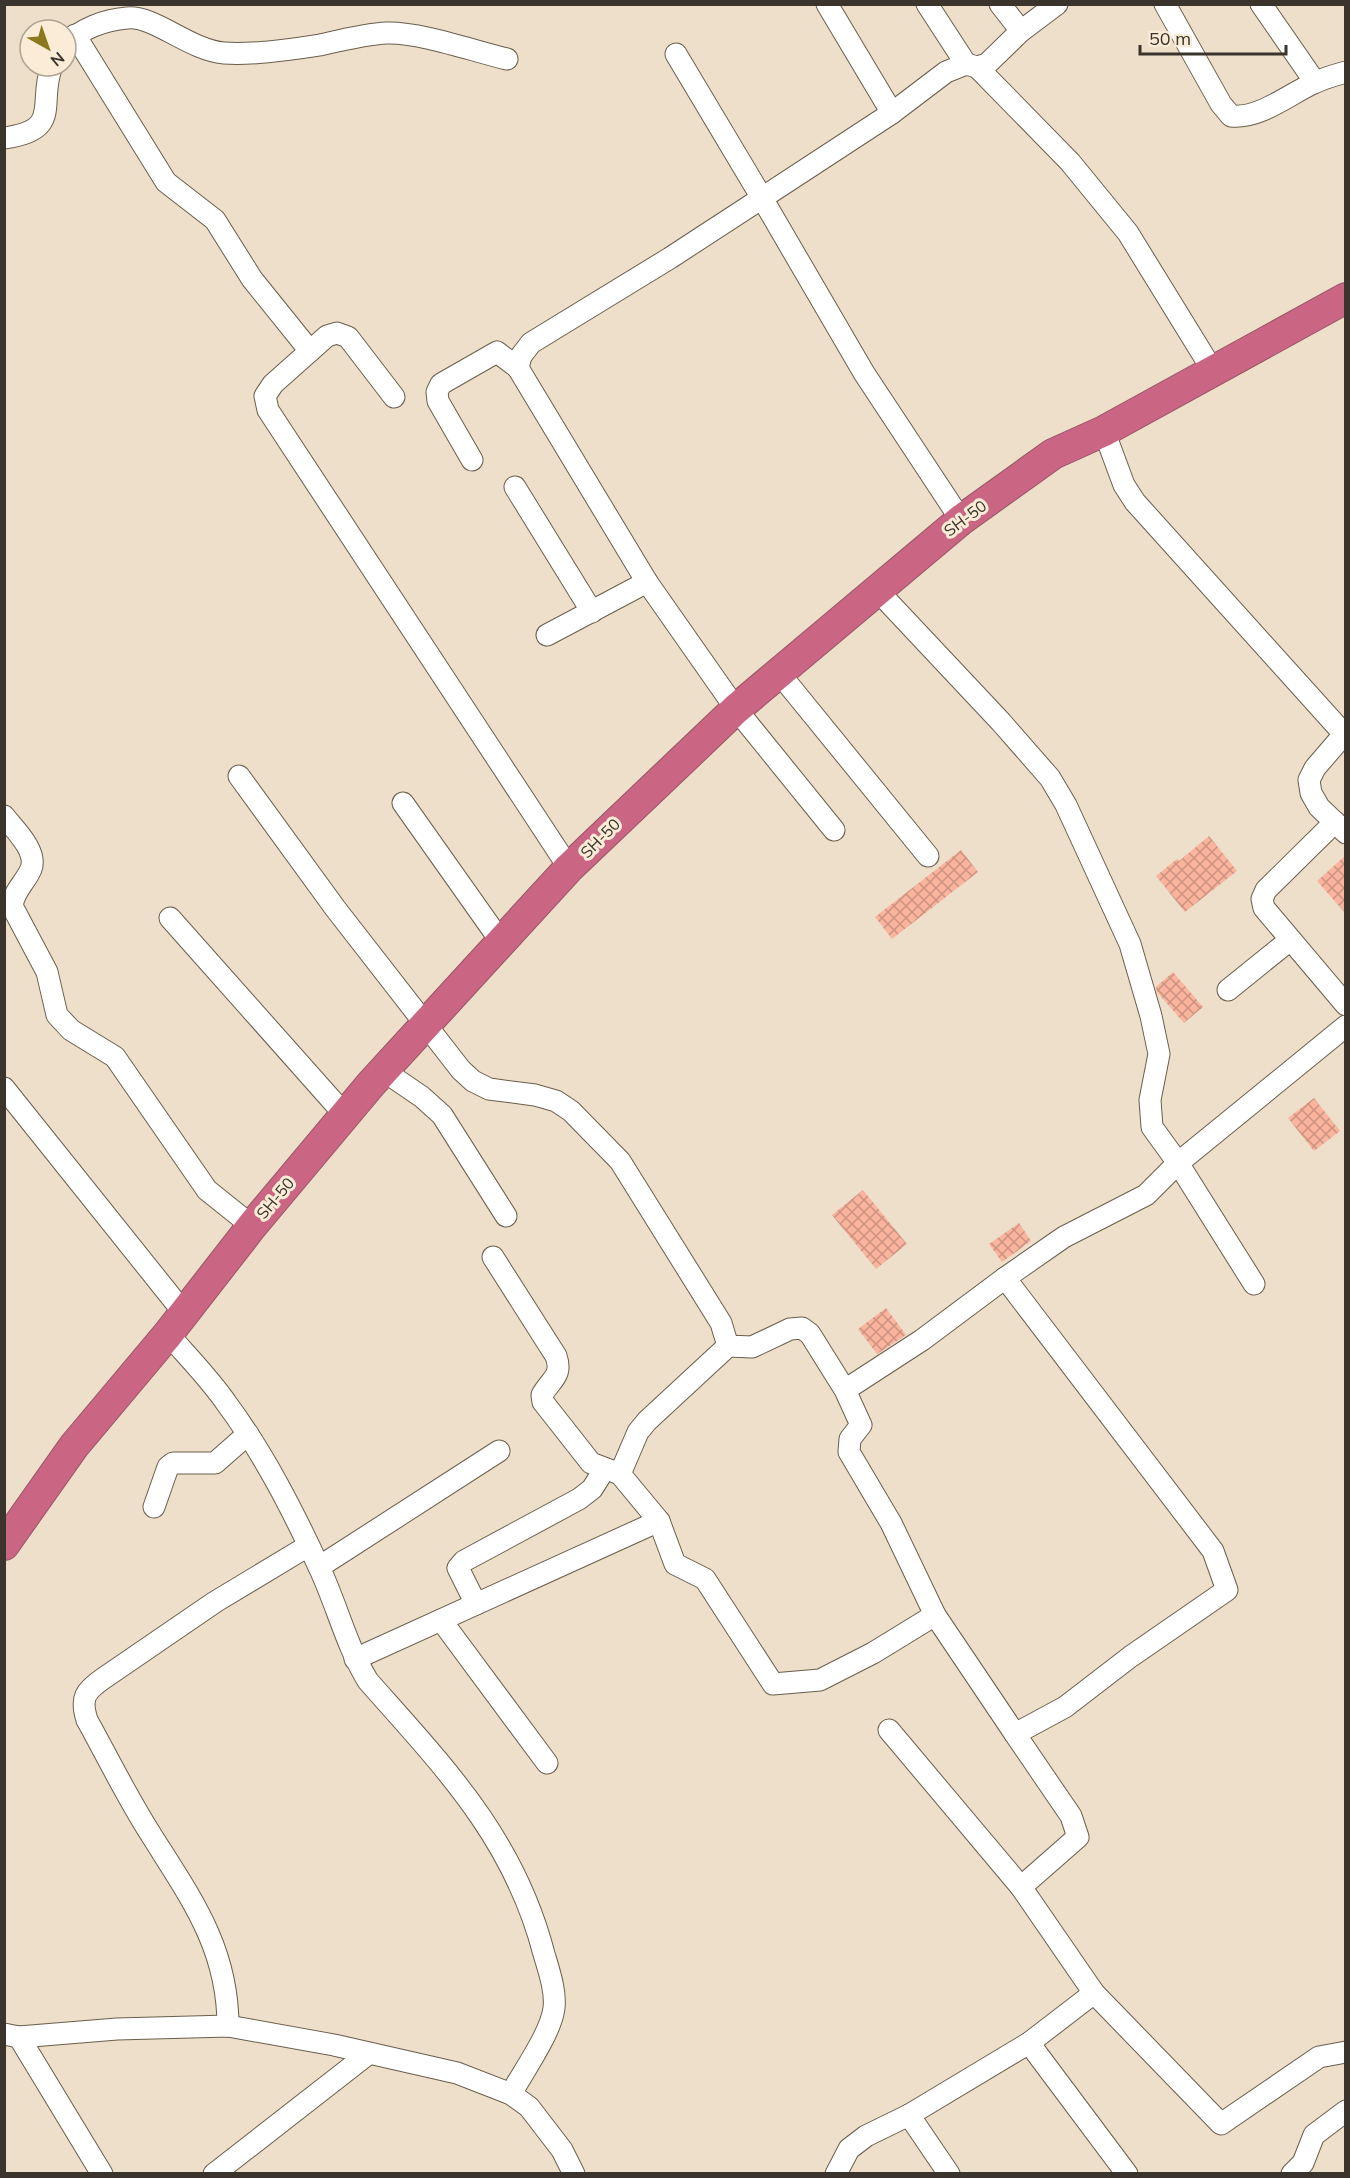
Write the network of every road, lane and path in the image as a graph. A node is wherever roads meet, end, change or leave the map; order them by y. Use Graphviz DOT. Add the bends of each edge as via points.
graph roads {
  1 [pos="827,4"];
  2 [pos="927,4"];
  3 [pos="1000,4"];
  4 [pos="1057,4"];
  5 [pos="1165,4"];
  6 [pos="1261,4"];
  7 [pos="1021,31"];
  8 [pos="78,36"];
  9 [pos="78,52"];
  10 [pos="676,54"];
  11 [pos="507,59"];
  12 [pos="971,66"];
  13 [pos="1346,72"];
  14 [pos="50,78"];
  15 [pos="1315,82"];
  16 [pos="892,113"];
  17 [pos="4,138"];
  18 [pos="762,198"];
  19 [pos="1346,298"];
  20 [pos="310,351"];
  21 [pos="518,368"];
  22 [pos="1212,371"];
  23 [pos="394,397"];
  24 [pos="1104,431"];
  25 [pos="472,460"];
  26 [pos="515,487"];
  27 [pos="961,520"];
  28 [pos="647,582"];
  29 [pos="876,589"];
  30 [pos="592,612"];
  31 [pos="547,636"];
  32 [pos="779,673"];
  33 [pos="736,709"];
  34 [pos="1345,733"];
  35 [pos="239,776"];
  36 [pos="403,803"];
  37 [pos="4,816"];
  38 [pos="1340,828"];
  39 [pos="834,830"];
  40 [pos="928,856"];
  41 [pos="569,868"];
  42 [pos="170,918"];
  43 [pos="1290,940"];
  44 [pos="502,943"];
  45 [pos="1228,990"];
  46 [pos="1346,1005"];
  47 [pos="1346,1026"];
  48 [pos="426,1027"];
  49 [pos="384,1071"];
  50 [pos="4,1088"];
  51 [pos="345,1115"];
  52 [pos="1178,1164"];
  53 [pos="506,1215"];
  54 [pos="252,1226"];
  55 [pos="493,1257"];
  56 [pos="1005,1278"];
  57 [pos="1254,1284"];
  58 [pos="176,1323"];
  59 [pos="728,1346"];
  60 [pos="845,1390"];
  61 [pos="248,1434"];
  62 [pos="499,1451"];
  63 [pos="612,1472"];
  64 [pos="154,1507"];
  65 [pos="659,1521"];
  66 [pos="4,1545"];
  67 [pos="308,1546"];
  68 [pos="319,1567"];
  69 [pos="476,1604"];
  70 [pos="935,1615"];
  71 [pos="441,1620"];
  72 [pos="355,1659"];
  73 [pos="889,1730"];
  74 [pos="1015,1734"];
  75 [pos="547,1763"];
  76 [pos="1021,1887"];
  77 [pos="1094,1993"];
  78 [pos="228,2026"];
  79 [pos="12,2036"];
  80 [pos="1029,2043"];
  81 [pos="1346,2052"];
  82 [pos="368,2054"];
  83 [pos="511,2094"];
  84 [pos="1346,2111"];
  85 [pos="909,2115"];
  86 [pos="102,2174"];
  87 [pos="214,2174"];
  88 [pos="574,2174"];
  89 [pos="836,2174"];
  90 [pos="949,2174"];
  91 [pos="1127,2174"];
  92 [pos="1292,2174"];
  1 -- 16 [label="street"];
  2 -- 12 [label="street"];
  3 -- 7 [label="street"];
  4 -- 7 [label="street"];
  5 -- 15 [label="street" via="1231,116 1255,113"];
  6 -- 15 [label="street"];
  7 -- 12 [label="street" via="987,64"];
  8 -- 11 [label="street" via="106,22 135,18 204,50 227,53 401,33"];
  9 -- 20 [label="street" via="166,182 215,220 252,279"];
  10 -- 18 [label="street"];
  12 -- 16 [label="street" via="946,72"];
  12 -- 22 [label="street" via="1070,162 1128,232"];
  13 -- 15 [label="street"];
  14 -- 17 [label="street" via="44,119 28,134"];
  16 -- 18 [label="street"];
  18 -- 21 [label="street" via="531,343"];
  18 -- 27 [label="street" via="864,373"];
  19 -- 22 [label="highway, SH-50"];
  20 -- 23 [label="street" via="327,336 337,333 348,337"];
  20 -- 41 [label="street" via="273,384 265,396 268,410"];
  21 -- 25 [label="street" via="497,352 441,384 438,401"];
  21 -- 28 [label="street"];
  22 -- 24 [label="highway, SH-50"];
  24 -- 27 [label="highway, SH-50" via="1053,454"];
  24 -- 34 [label="street" via="1130,493"];
  26 -- 30 [label="street"];
  27 -- 29 [label="highway, SH-50"];
  28 -- 30 [label="street"];
  28 -- 33 [label="street"];
  29 -- 32 [label="highway, SH-50"];
  29 -- 52 [label="street" via="1001,722 1050,778 1066,805 1131,945 1159,1054 1150,1100 1152,1127"];
  30 -- 31 [label="street"];
  32 -- 33 [label="highway, SH-50"];
  32 -- 40 [label="street"];
  33 -- 39 [label="street"];
  33 -- 41 [label="highway, SH-50"];
  34 -- 38 [label="street" via="1309,780 1319,807"];
  35 -- 48 [label="street"];
  36 -- 44 [label="street"];
  37 -- 54 [label="street" via="31,856 31,868 13,894 12,906 47,972 57,1015 71,1030 115,1057 207,1190"];
  38 -- 43 [label="street" via="1266,890 1264,908"];
  41 -- 44 [label="highway, SH-50"];
  42 -- 51 [label="street"];
  43 -- 45 [label="street"];
  43 -- 46 [label="street"];
  44 -- 48 [label="highway, SH-50"];
  47 -- 52 [label="street"];
  48 -- 49 [label="highway, SH-50"];
  48 -- 59 [label="street" via="473,1081 489,1089 556,1101 620,1161 721,1323"];
  49 -- 51 [label="highway, SH-50"];
  49 -- 53 [label="street" via="442,1115"];
  50 -- 58 [label="street"];
  51 -- 54 [label="highway, SH-50"];
  52 -- 56 [label="street" via="1146,1195 1065,1237"];
  52 -- 57 [label="street"];
  54 -- 58 [label="highway, SH-50"];
  55 -- 63 [label="street" via="556,1356 558,1377 546,1388 543,1402 585,1457"];
  56 -- 60 [label="street" via="922,1340"];
  56 -- 74 [label="street" via="1213,1551 1227,1590 1065,1707"];
  58 -- 61 [label="street"];
  58 -- 66 [label="highway, SH-50" via="74,1446"];
  59 -- 60 [label="street" via="752,1347 790,1329 802,1328 810,1334"];
  59 -- 63 [label="street" via="647,1422"];
  60 -- 70 [label="street" via="861,1425 850,1439 849,1452 891,1523"];
  61 -- 64 [label="street" via="215,1463 173,1463 168,1467"];
  61 -- 67 [label="street" via="294,1513"];
  62 -- 68 [label="street"];
  63 -- 65 [label="street"];
  63 -- 69 [label="street" via="579,1498 464,1561 458,1568"];
  65 -- 69 [label="street"];
  65 -- 70 [label="street" via="675,1564 705,1579 772,1684 820,1680"];
  67 -- 68 [label="street"];
  67 -- 78 [label="street" via="215,1602 87,1690 83,1697 87,1720 149,1832 201,1912 228,1999"];
  68 -- 72 [label="street"];
  69 -- 71 [label="street"];
  70 -- 74 [label="street"];
  71 -- 72 [label="street"];
  71 -- 75 [label="street"];
  72 -- 83 [label="street" via="368,1681 471,1799 505,1854 535,1919 554,2011"];
  73 -- 76 [label="street"];
  74 -- 76 [label="street" via="1071,1816 1078,1837"];
  76 -- 77 [label="street"];
  77 -- 80 [label="street"];
  77 -- 81 [label="street" via="1221,2124 1319,2057"];
  78 -- 79 [label="street"];
  78 -- 82 [label="street"];
  79 -- 86 [label="street"];
  80 -- 85 [label="street"];
  80 -- 91 [label="street"];
  82 -- 83 [label="street" via="457,2073"];
  82 -- 87 [label="street"];
  83 -- 88 [label="street" via="542,2123"];
  84 -- 92 [label="street" via="1314,2135 1303,2163"];
  85 -- 89 [label="street" via="849,2149"];
  85 -- 90 [label="street"];
}
